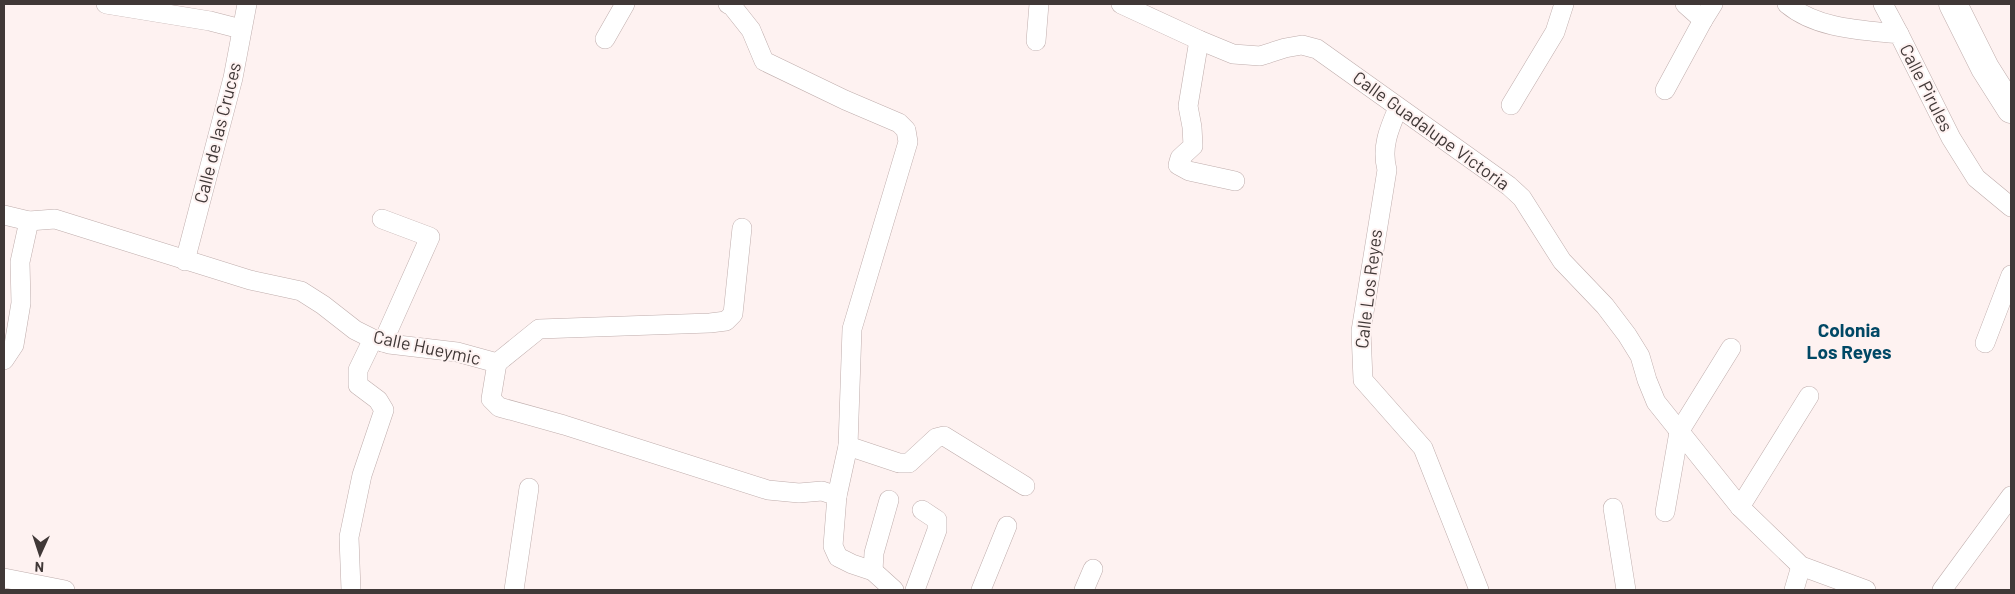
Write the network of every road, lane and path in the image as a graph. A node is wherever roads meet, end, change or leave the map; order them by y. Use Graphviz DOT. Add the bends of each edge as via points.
graph roads {
  1 [pos="106,4"];
  2 [pos="247,4"];
  3 [pos="625,4"];
  4 [pos="728,4"];
  5 [pos="1039,4"];
  6 [pos="1121,4"];
  7 [pos="1564,4"];
  8 [pos="1685,4"];
  9 [pos="1713,4"];
  10 [pos="1787,4"];
  11 [pos="1882,4"];
  12 [pos="1953,4"];
  13 [pos="1703,20"];
  14 [pos="241,28"];
  15 [pos="1899,34"];
  16 [pos="605,38"];
  17 [pos="1199,40"];
  18 [pos="1036,41"];
  19 [pos="1665,90"];
  20 [pos="1511,106"];
  21 [pos="1398,108"];
  22 [pos="2011,109"];
  23 [pos="1235,181"];
  24 [pos="2011,207"];
  25 [pos="4,215"];
  26 [pos="382,219"];
  27 [pos="29,221"];
  28 [pos="742,228"];
  29 [pos="186,261"];
  30 [pos="2011,275"];
  31 [pos="12,301"];
  32 [pos="378,341"];
  33 [pos="1985,343"];
  34 [pos="1731,348"];
  35 [pos="4,360"];
  36 [pos="496,363"];
  37 [pos="1809,396"];
  38 [pos="1679,432"];
  39 [pos="848,446"];
  40 [pos="1025,486"];
  41 [pos="529,488"];
  42 [pos="837,496"];
  43 [pos="2011,496"];
  44 [pos="889,500"];
  45 [pos="1740,507"];
  46 [pos="1613,508"];
  47 [pos="922,510"];
  48 [pos="1665,512"];
  49 [pos="1007,526"];
  50 [pos="1801,566"];
  51 [pos="1093,569"];
  52 [pos="873,571"];
  53 [pos="4,578"];
  54 [pos="1860,589"];
  55 [pos="65,590"];
  56 [pos="351,590"];
  57 [pos="514,590"];
  58 [pos="894,590"];
  59 [pos="915,590"];
  60 [pos="981,590"];
  61 [pos="1084,590"];
  62 [pos="1479,590"];
  63 [pos="1626,590"];
  64 [pos="1794,590"];
  65 [pos="1942,590"];
  1 -- 14 [label="street"];
  2 -- 14 [label="street, Calle de las Cruces"];
  3 -- 16 [label="street"];
  4 -- 39 [label="street" via="751,30 764,61 899,122 906,130 908,142 852,329"];
  5 -- 18 [label="street"];
  6 -- 17 [label="street, Calle Guadalupe Victoria"];
  7 -- 20 [label="street" via="1555,32"];
  8 -- 13 [label="street"];
  9 -- 13 [label="street"];
  10 -- 15 [label="street, Calle Pirules" via="1799,14 1843,28"];
  11 -- 15 [label="street"];
  12 -- 22 [label="main road" via="1985,68"];
  13 -- 19 [label="street"];
  14 -- 29 [label="street, Calle de las Cruces" via="233,78"];
  15 -- 24 [label="street, Calle Pirules" via="1951,138 1976,178"];
  17 -- 21 [label="street, Calle Guadalupe Victoria" via="1233,54 1260,56 1302,45 1317,50"];
  17 -- 23 [label="street" via="1188,106 1193,146 1180,158 1178,165 1189,171"];
  21 -- 38 [label="street, Calle Guadalupe Victoria" via="1502,180 1522,198 1562,261 1605,306 1627,335 1640,356 1656,402"];
  21 -- 62 [label="street, Calle Los Reyes" via="1386,133 1384,158 1387,170 1361,330 1363,380 1423,448"];
  25 -- 27 [label="street, Calle Hueymic"];
  26 -- 32 [label="street" via="430,237"];
  27 -- 29 [label="street, Calle Hueymic" via="55,219"];
  27 -- 31 [label="street"];
  28 -- 36 [label="street" via="733,314 726,321 539,329"];
  29 -- 32 [label="street, Calle Hueymic" via="301,291 355,330"];
  30 -- 33 [label="street"];
  31 -- 35 [label="street" via="14,345"];
  32 -- 36 [label="street, Calle Hueymic" via="457,352"];
  32 -- 56 [label="street" via="358,370 358,385 378,400 384,410 362,475 349,537"];
  34 -- 38 [label="street"];
  36 -- 42 [label="street, Calle Hueymic" via="491,399 499,407 768,490 822,491"];
  37 -- 45 [label="street"];
  38 -- 45 [label="street, Calle Guadalupe Victoria"];
  38 -- 48 [label="street"];
  39 -- 40 [label="street" via="899,463 909,463 936,438 944,436"];
  39 -- 42 [label="street"];
  41 -- 57 [label="street"];
  42 -- 52 [label="street" via="833,546 838,557"];
  43 -- 65 [label="street"];
  44 -- 52 [label="street" via="874,552"];
  45 -- 50 [label="street, Calle Guadalupe Victoria"];
  46 -- 63 [label="street"];
  47 -- 59 [label="street" via="937,520 937,530"];
  49 -- 60 [label="street"];
  50 -- 54 [label="street, Calle Guadalupe Victoria"];
  50 -- 64 [label="street"];
  51 -- 61 [label="street"];
  52 -- 58 [label="street"];
  53 -- 55 [label="street"];
}
